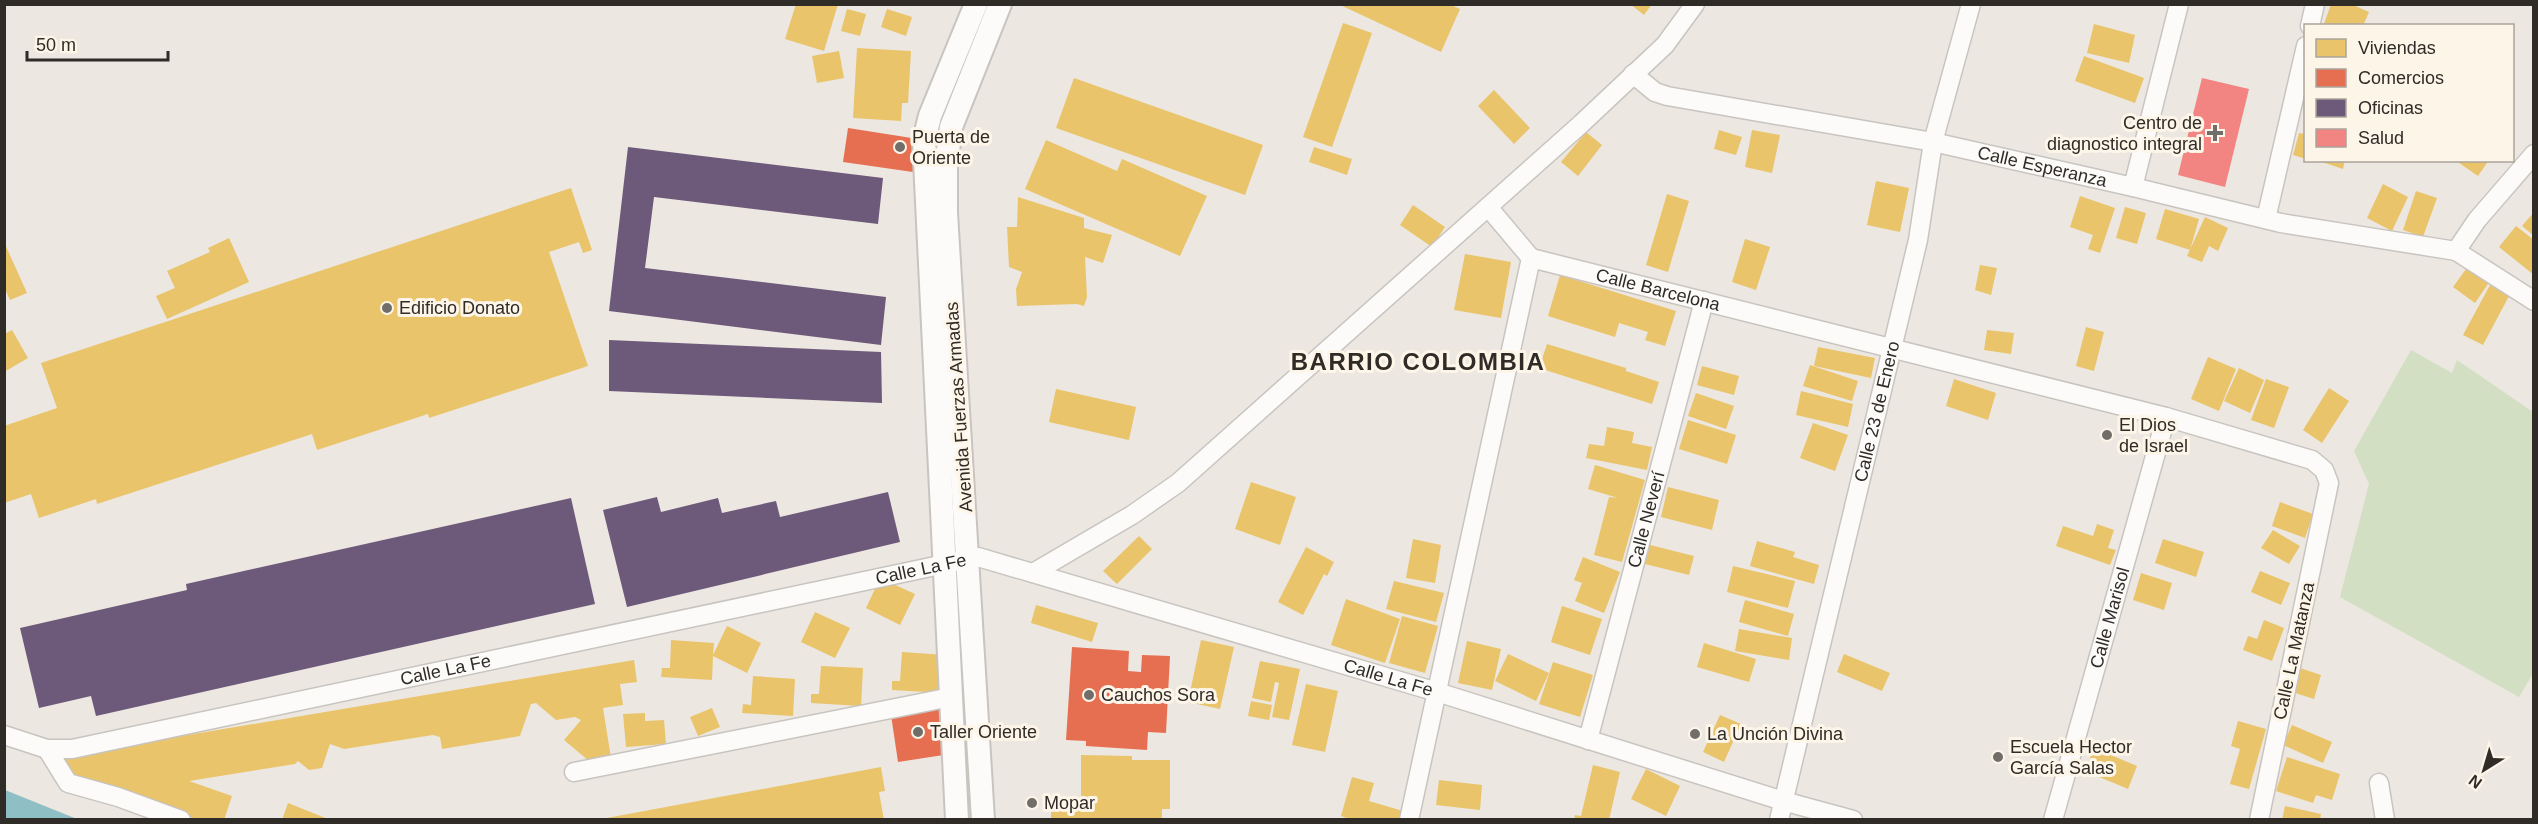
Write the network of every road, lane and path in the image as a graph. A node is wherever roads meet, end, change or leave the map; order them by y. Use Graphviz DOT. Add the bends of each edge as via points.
graph roads {
  1 [pos="976,4"];
  2 [pos="1000,4"];
  3 [pos="1695,4"];
  4 [pos="1971,4"];
  5 [pos="2179,4"];
  6 [pos="2315,4"];
  7 [pos="2310,24"];
  8 [pos="2304,55"];
  9 [pos="1633,74"];
  10 [pos="1933,142"];
  11 [pos="2534,154"];
  12 [pos="2133,187"];
  13 [pos="1488,207"];
  14 [pos="2266,219"];
  15 [pos="2456,251"];
  16 [pos="1531,258"];
  17 [pos="1704,301"];
  18 [pos="2534,302"];
  19 [pos="1893,347"];
  20 [pos="2166,417"];
  21 [pos="2329,483"];
  22 [pos="968,559"];
  23 [pos="944,564"];
  24 [pos="1033,573"];
  25 [pos="1437,692"];
  26 [pos="951,697"];
  27 [pos="4,735"];
  28 [pos="1588,740"];
  29 [pos="47,749"];
  30 [pos="574,772"];
  31 [pos="2379,783"];
  32 [pos="1783,801"];
  33 [pos="182,819"];
  34 [pos="957,819"];
  35 [pos="983,819"];
  36 [pos="1409,819"];
  37 [pos="1779,819"];
  38 [pos="1853,819"];
  39 [pos="2053,819"];
  40 [pos="2259,819"];
  41 [pos="2385,819"];
  1 -- 23 [label="street, Avenida Fuerzas Armadas" via="924,140"];
  2 -- 22 [label="street, Avenida Fuerzas Armadas" via="951,127 946,166"];
  3 -- 9 [label="street" via="1665,45"];
  4 -- 10 [label="street, Calle 23 de Enero"];
  5 -- 12 [label="street"];
  6 -- 7 [label="street"];
  8 -- 14 [label="street"];
  9 -- 10 [label="street, Calle Esperanza" via="1655,92 1667,96"];
  9 -- 13 [label="street"];
  10 -- 12 [label="street, Calle Esperanza"];
  10 -- 19 [label="street, Calle 23 de Enero" via="1918,240"];
  11 -- 15 [label="street" via="2477,220"];
  12 -- 14 [label="street, Calle Esperanza"];
  13 -- 16 [label="street"];
  13 -- 24 [label="street" via="1178,483"];
  14 -- 15 [label="street, Calle Esperanza"];
  15 -- 18 [label="street, Calle Esperanza"];
  16 -- 17 [label="street, Calle Barcelona"];
  16 -- 25 [label="street"];
  17 -- 19 [label="street, Calle Barcelona"];
  17 -- 28 [label="street, Calle Neverí"];
  19 -- 20 [label="street, Calle Barcelona"];
  19 -- 32 [label="street, Calle 23 de Enero"];
  20 -- 21 [label="street, Calle Barcelona" via="2312,460 2324,470"];
  20 -- 39 [label="street, Calle Marisol"];
  21 -- 40 [label="street, Calle La Matanza"];
  22 -- 23 [label="street, Calle La Fe"];
  22 -- 24 [label="street, Calle La Fe" via="978,557"];
  22 -- 35 [label="street, Avenida Fuerzas Armadas"];
  23 -- 26 [label="street, Avenida Fuerzas Armadas"];
  23 -- 29 [label="street, Calle La Fe" via="72,749"];
  24 -- 25 [label="street, Calle La Fe"];
  25 -- 28 [label="street, Calle La Fe"];
  25 -- 36 [label="street"];
  26 -- 30 [label="street"];
  26 -- 34 [label="street, Avenida Fuerzas Armadas"];
  27 -- 29 [label="street, Calle La Fe"];
  28 -- 32 [label="street, Calle La Fe"];
  29 -- 33 [label="street" via="68,783"];
  31 -- 41 [label="street"];
  32 -- 37 [label="street, Calle 23 de Enero"];
  32 -- 38 [label="street, Calle La Fe"];
}
